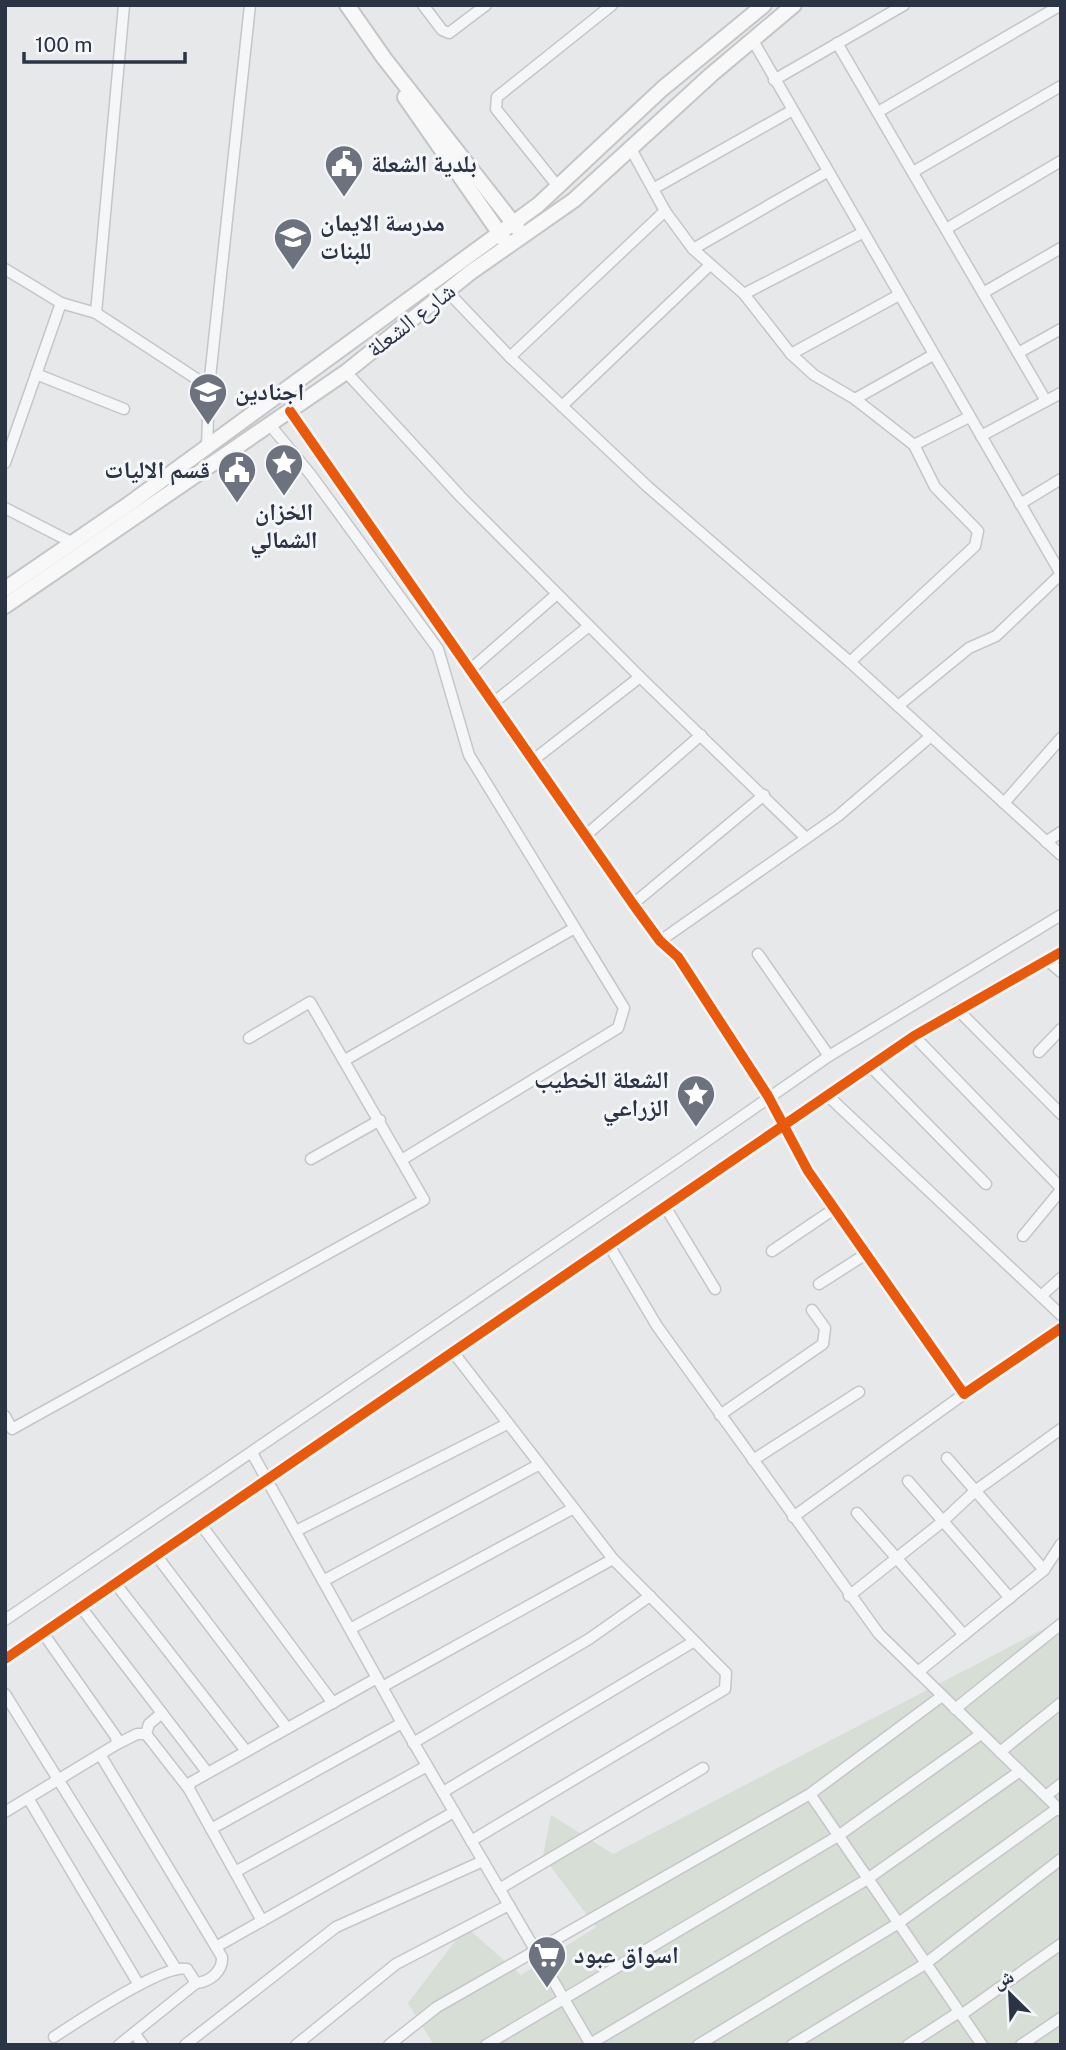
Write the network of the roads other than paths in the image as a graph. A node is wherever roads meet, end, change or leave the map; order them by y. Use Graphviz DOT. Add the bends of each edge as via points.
graph roads {
  1 [pos="124,5"];
  2 [pos="250,5"];
  3 [pos="347,5"];
  4 [pos="423,5"];
  5 [pos="486,5"];
  6 [pos="612,5"];
  7 [pos="794,5"];
  8 [pos="904,5"];
  9 [pos="1061,5"];
  10 [pos="757,7"];
  11 [pos="752,39"];
  12 [pos="837,43"];
  13 [pos="384,58"];
  14 [pos="774,80"];
  15 [pos="1061,86"];
  16 [pos="791,111"];
  17 [pos="877,112"];
  18 [pos="631,149"];
  19 [pos="1061,161"];
  20 [pos="827,172"];
  21 [pos="912,172"];
  22 [pos="559,188"];
  23 [pos="653,189"];
  24 [pos="665,211"];
  25 [pos="513,223"];
  26 [pos="946,229"];
  27 [pos="499,233"];
  28 [pos="862,233"];
  29 [pos="524,236"];
  30 [pos="510,247"];
  31 [pos="1061,248"];
  32 [pos="693,249"];
  33 [pos="710,265"];
  34 [pos="5,270"];
  35 [pos="447,291"];
  36 [pos="983,293"];
  37 [pos="744,294"];
  38 [pos="899,295"];
  39 [pos="61,303"];
  40 [pos="96,313"];
  41 [pos="1061,329"];
  42 [pos="1018,353"];
  43 [pos="791,354"];
  44 [pos="933,355"];
  45 [pos="510,357"];
  46 [pos="346,372"];
  47 [pos="36,374"];
  48 [pos="209,387"];
  49 [pos="1061,393"];
  50 [pos="855,399"];
  51 [pos="1046,401"];
  52 [pos="562,406"];
  53 [pos="124,409"];
  54 [pos="290,411"];
  55 [pos="969,417"];
  56 [pos="270,425"];
  57 [pos="981,436"];
  58 [pos="914,445"];
  59 [pos="208,447"];
  60 [pos="6,456"];
  61 [pos="1061,479"];
  62 [pos="1020,504"];
  63 [pos="5,508"];
  64 [pos="72,543"];
  65 [pos="5,589"];
  66 [pos="558,594"];
  67 [pos="5,606"];
  68 [pos="589,626"];
  69 [pos="850,662"];
  70 [pos="471,669"];
  71 [pos="640,677"];
  72 [pos="493,703"];
  73 [pos="898,706"];
  74 [pos="701,735"];
  75 [pos="930,736"];
  76 [pos="1061,738"];
  77 [pos="533,761"];
  78 [pos="764,795"];
  79 [pos="1004,803"];
  80 [pos="1061,832"];
  81 [pos="585,836"];
  82 [pos="806,838"];
  83 [pos="1046,842"];
  84 [pos="1061,855"];
  85 [pos="633,904"];
  86 [pos="1061,915"];
  87 [pos="573,929"];
  88 [pos="660,941"];
  89 [pos="1061,951"];
  90 [pos="758,954"];
  91 [pos="1047,960"];
  92 [pos="1061,972"];
  93 [pos="957,1009"];
  94 [pos="1061,1029"];
  95 [pos="914,1036"];
  96 [pos="248,1038"];
  97 [pos="1039,1052"];
  98 [pos="829,1056"];
  99 [pos="345,1060"];
  100 [pos="871,1067"];
  101 [pos="768,1096"];
  102 [pos="828,1096"];
  103 [pos="1061,1114"];
  104 [pos="380,1120"];
  105 [pos="785,1125"];
  106 [pos="311,1159"];
  107 [pos="402,1159"];
  108 [pos="986,1184"];
  109 [pos="1061,1189"];
  110 [pos="666,1208"];
  111 [pos="834,1209"];
  112 [pos="1023,1236"];
  113 [pos="610,1247"];
  114 [pos="772,1251"];
  115 [pos="866,1254"];
  116 [pos="1061,1278"];
  117 [pos="819,1284"];
  118 [pos="715,1289"];
  119 [pos="1041,1296"];
  120 [pos="812,1310"];
  121 [pos="1061,1315"];
  122 [pos="1061,1328"];
  123 [pos="453,1352"];
  124 [pos="859,1392"];
  125 [pos="964,1394"];
  126 [pos="720,1415"];
  127 [pos="5,1416"];
  128 [pos="507,1424"];
  129 [pos="1061,1429"];
  130 [pos="252,1454"];
  131 [pos="947,1458"];
  132 [pos="753,1460"];
  133 [pos="538,1465"];
  134 [pos="267,1478"];
  135 [pos="908,1481"];
  136 [pos="975,1491"];
  137 [pos="572,1509"];
  138 [pos="857,1513"];
  139 [pos="793,1517"];
  140 [pos="942,1522"];
  141 [pos="202,1526"];
  142 [pos="296,1531"];
  143 [pos="1061,1544"];
  144 [pos="156,1555"];
  145 [pos="614,1559"];
  146 [pos="895,1560"];
  147 [pos="1044,1570"];
  148 [pos="323,1581"];
  149 [pos="115,1583"];
  150 [pos="849,1596"];
  151 [pos="650,1597"];
  152 [pos="1010,1598"];
  153 [pos="80,1606"];
  154 [pos="5,1620"];
  155 [pos="1061,1624"];
  156 [pos="350,1629"];
  157 [pos="43,1633"];
  158 [pos="964,1635"];
  159 [pos="694,1643"];
  160 [pos="5,1659"];
  161 [pos="918,1672"];
  162 [pos="379,1683"];
  163 [pos="5,1694"];
  164 [pos="942,1696"];
  165 [pos="333,1703"];
  166 [pos="1061,1703"];
  167 [pos="955,1709"];
  168 [pos="162,1713"];
  169 [pos="402,1723"];
  170 [pos="287,1728"];
  171 [pos="146,1734"];
  172 [pos="981,1734"];
  173 [pos="413,1742"];
  174 [pos="117,1744"];
  175 [pos="246,1751"];
  176 [pos="1000,1752"];
  177 [pos="102,1756"];
  178 [pos="427,1766"];
  179 [pos="703,1768"];
  180 [pos="1020,1771"];
  181 [pos="207,1772"];
  182 [pos="60,1780"];
  183 [pos="1061,1784"];
  184 [pos="189,1789"];
  185 [pos="443,1793"];
  186 [pos="810,1794"];
  187 [pos="1046,1796"];
  188 [pos="28,1798"];
  189 [pos="7,1806"];
  190 [pos="1059,1809"];
  191 [pos="454,1812"];
  192 [pos="211,1829"];
  193 [pos="838,1836"];
  194 [pos="471,1841"];
  195 [pos="1061,1860"];
  196 [pos="483,1861"];
  197 [pos="234,1872"];
  198 [pos="866,1880"];
  199 [pos="499,1889"];
  200 [pos="509,1905"];
  201 [pos="261,1921"];
  202 [pos="897,1924"];
  203 [pos="1061,1944"];
  204 [pos="216,1947"];
  205 [pos="537,1953"];
  206 [pos="925,1964"];
  207 [pos="176,1969"];
  208 [pos="196,1983"];
  209 [pos="139,1985"];
  210 [pos="565,2000"];
  211 [pos="960,2013"];
  212 [pos="1061,2018"];
  213 [pos="134,2033"];
  214 [pos="54,2037"];
  215 [pos="591,2044"];
  216 [pos="119,2045"];
  217 [pos="144,2045"];
  218 [pos="185,2045"];
  219 [pos="296,2045"];
  220 [pos="389,2045"];
  221 [pos="486,2045"];
  222 [pos="698,2045"];
  223 [pos="792,2045"];
  224 [pos="908,2045"];
  225 [pos="982,2045"];
  226 [pos="1021,2045"];
  1 -- 40 [label="street"];
  2 -- 48 [label="street"];
  3 -- 13 [label="main road"];
  4 -- 5 [label="street" via="449,33"];
  6 -- 22 [label="street" via="494,103"];
  7 -- 11 [label="main road, شارع الشعلة"];
  8 -- 12 [label="street"];
  9 -- 17 [label="street"];
  10 -- 22 [label="main road, شارع الشعلة" via="654,96"];
  11 -- 14 [label="street"];
  11 -- 18 [label="main road, شارع الشعلة"];
  12 -- 14 [label="street"];
  12 -- 17 [label="street"];
  13 -- 25 [label="main road"];
  13 -- 27 [label="main road" via="415,114"];
  14 -- 16 [label="street"];
  15 -- 21 [label="street"];
  16 -- 20 [label="street"];
  16 -- 23 [label="street"];
  17 -- 21 [label="street"];
  18 -- 23 [label="street"];
  18 -- 29 [label="main road, شارع الشعلة" via="574,200"];
  19 -- 26 [label="street"];
  20 -- 28 [label="street"];
  20 -- 32 [label="street"];
  21 -- 26 [label="street"];
  22 -- 25 [label="main road, شارع الشعلة"];
  23 -- 24 [label="street"];
  24 -- 32 [label="street"];
  24 -- 45 [label="street"];
  25 -- 27 [label="main road, شارع الشعلة"];
  25 -- 29 [label="main road"];
  26 -- 36 [label="street"];
  27 -- 30 [label="main road"];
  27 -- 59 [label="main road, شارع الشعلة"];
  28 -- 37 [label="street"];
  28 -- 38 [label="street"];
  29 -- 30 [label="main road, شارع الشعلة"];
  30 -- 35 [label="main road, شارع الشعلة"];
  31 -- 36 [label="street"];
  32 -- 33 [label="street"];
  33 -- 37 [label="street"];
  33 -- 52 [label="street"];
  34 -- 39 [label="street"];
  35 -- 45 [label="street"];
  35 -- 46 [label="main road, شارع الشعلة"];
  36 -- 42 [label="street"];
  37 -- 43 [label="street"];
  38 -- 43 [label="street"];
  38 -- 44 [label="street"];
  39 -- 40 [label="street"];
  39 -- 47 [label="street"];
  40 -- 48 [label="street"];
  41 -- 42 [label="street"];
  42 -- 51 [label="street"];
  43 -- 50 [label="street" via="814,375"];
  44 -- 50 [label="street"];
  44 -- 55 [label="street"];
  45 -- 52 [label="street"];
  46 -- 54 [label="main road, شارع الشعلة"];
  46 -- 66 [label="street"];
  47 -- 53 [label="street"];
  47 -- 60 [label="street"];
  48 -- 59 [label="street"];
  49 -- 51 [label="street"];
  50 -- 58 [label="street"];
  51 -- 57 [label="street"];
  52 -- 69 [label="street" via="697,532"];
  54 -- 56 [label="main road, شارع الشعلة"];
  54 -- 70 [label="street"];
  55 -- 57 [label="street"];
  55 -- 58 [label="street"];
  56 -- 67 [label="main road, شارع الشعلة"];
  56 -- 87 [label="street" via="438,649 469,755"];
  57 -- 62 [label="street"];
  58 -- 69 [label="street" via="935,487 973,523 979,537 975,547"];
  59 -- 64 [label="main road, شارع الشعلة"];
  61 -- 62 [label="street"];
  62 -- 73 [label="street" via="1061,574 996,636 969,648"];
  63 -- 64 [label="street"];
  64 -- 65 [label="main road, شارع الشعلة"];
  66 -- 68 [label="street"];
  66 -- 70 [label="street"];
  68 -- 71 [label="street"];
  68 -- 72 [label="street"];
  69 -- 73 [label="street"];
  70 -- 72 [label="street"];
  71 -- 74 [label="street"];
  71 -- 77 [label="street"];
  72 -- 77 [label="street"];
  73 -- 75 [label="street"];
  74 -- 78 [label="street"];
  74 -- 81 [label="street"];
  75 -- 79 [label="street"];
  75 -- 82 [label="street" via="838,817"];
  76 -- 79 [label="street"];
  77 -- 81 [label="street"];
  78 -- 82 [label="street"];
  78 -- 85 [label="street"];
  79 -- 83 [label="street"];
  80 -- 83 [label="street"];
  81 -- 85 [label="street"];
  82 -- 88 [label="street"];
  83 -- 84 [label="street"];
  85 -- 88 [label="street"];
  86 -- 98 [label="street"];
  87 -- 99 [label="street"];
  87 -- 107 [label="street" via="624,1008 618,1028"];
  88 -- 101 [label="street" via="678,957"];
  89 -- 91 [label="street"];
  90 -- 98 [label="street"];
  91 -- 92 [label="street"];
  91 -- 93 [label="street"];
  93 -- 95 [label="street"];
  93 -- 103 [label="street"];
  94 -- 97 [label="street"];
  95 -- 100 [label="street"];
  95 -- 109 [label="street"];
  96 -- 99 [label="street" via="310,1002"];
  98 -- 101 [label="street"];
  99 -- 104 [label="street"];
  100 -- 102 [label="street"];
  100 -- 108 [label="street"];
  101 -- 105 [label="street"];
  101 -- 130 [label="street"];
  102 -- 105 [label="street"];
  102 -- 119 [label="street"];
  104 -- 106 [label="street"];
  104 -- 107 [label="street"];
  105 -- 110 [label="street"];
  105 -- 111 [label="street"];
  107 -- 127 [label="street" via="424,1200 12,1429"];
  109 -- 112 [label="street"];
  110 -- 113 [label="street"];
  110 -- 118 [label="street"];
  111 -- 114 [label="street"];
  111 -- 115 [label="street"];
  113 -- 123 [label="street"];
  113 -- 126 [label="street" via="657,1326"];
  115 -- 117 [label="street"];
  115 -- 125 [label="street"];
  116 -- 119 [label="street"];
  119 -- 121 [label="street"];
  120 -- 126 [label="street" via="825,1328 823,1344"];
  122 -- 125 [label="street"];
  123 -- 128 [label="street"];
  123 -- 134 [label="street"];
  124 -- 132 [label="street"];
  125 -- 139 [label="street"];
  126 -- 132 [label="street"];
  128 -- 133 [label="street"];
  128 -- 142 [label="street"];
  129 -- 136 [label="street"];
  130 -- 134 [label="street"];
  130 -- 154 [label="street"];
  131 -- 136 [label="street"];
  132 -- 139 [label="street"];
  133 -- 137 [label="street"];
  133 -- 148 [label="street"];
  134 -- 141 [label="street"];
  134 -- 142 [label="street"];
  135 -- 140 [label="street"];
  136 -- 140 [label="street"];
  136 -- 147 [label="street"];
  137 -- 145 [label="street"];
  137 -- 156 [label="street"];
  138 -- 146 [label="street"];
  139 -- 150 [label="street"];
  140 -- 146 [label="street"];
  140 -- 152 [label="street"];
  141 -- 144 [label="street"];
  141 -- 165 [label="street"];
  142 -- 148 [label="street"];
  143 -- 147 [label="street"];
  144 -- 149 [label="street"];
  144 -- 170 [label="street"];
  145 -- 151 [label="street"];
  145 -- 162 [label="street"];
  146 -- 150 [label="street"];
  146 -- 158 [label="street"];
  147 -- 152 [label="street"];
  148 -- 156 [label="street"];
  149 -- 153 [label="street"];
  149 -- 175 [label="street"];
  150 -- 161 [label="street"];
  151 -- 159 [label="street"];
  151 -- 173 [label="street" via="589,1639"];
  152 -- 158 [label="street"];
  153 -- 157 [label="street"];
  153 -- 168 [label="street"];
  155 -- 167 [label="street"];
  156 -- 162 [label="street"];
  157 -- 160 [label="street"];
  157 -- 174 [label="street"];
  158 -- 161 [label="street"];
  159 -- 185 [label="street"];
  159 -- 194 [label="street" via="726,1673 725,1689"];
  161 -- 164 [label="street"];
  162 -- 165 [label="street"];
  162 -- 169 [label="street"];
  163 -- 182 [label="street"];
  164 -- 167 [label="street"];
  164 -- 186 [label="street"];
  165 -- 170 [label="street"];
  166 -- 176 [label="street"];
  167 -- 172 [label="street"];
  168 -- 171 [label="street" via="149,1724"];
  168 -- 181 [label="street"];
  169 -- 173 [label="street"];
  169 -- 192 [label="street"];
  170 -- 175 [label="street"];
  171 -- 174 [label="street"];
  171 -- 184 [label="street"];
  172 -- 176 [label="street"];
  172 -- 193 [label="street"];
  173 -- 178 [label="street"];
  174 -- 177 [label="street"];
  175 -- 181 [label="street"];
  176 -- 180 [label="street"];
  177 -- 182 [label="street"];
  177 -- 204 [label="street"];
  178 -- 185 [label="street"];
  178 -- 197 [label="street"];
  179 -- 199 [label="street"];
  180 -- 187 [label="street"];
  180 -- 198 [label="street"];
  181 -- 184 [label="street" via="194,1779"];
  182 -- 188 [label="street"];
  182 -- 207 [label="street"];
  183 -- 187 [label="street"];
  184 -- 192 [label="street"];
  185 -- 191 [label="street"];
  186 -- 193 [label="street"];
  186 -- 205 [label="street"];
  187 -- 190 [label="street"];
  188 -- 189 [label="street"];
  188 -- 209 [label="street"];
  190 -- 202 [label="street"];
  191 -- 194 [label="street"];
  191 -- 201 [label="street"];
  192 -- 197 [label="street"];
  193 -- 198 [label="street"];
  193 -- 210 [label="street"];
  194 -- 196 [label="street"];
  195 -- 206 [label="street"];
  196 -- 199 [label="street"];
  196 -- 218 [label="street" via="336,1927"];
  197 -- 201 [label="street"];
  198 -- 202 [label="street"];
  198 -- 215 [label="street"];
  199 -- 200 [label="street"];
  200 -- 205 [label="street"];
  200 -- 219 [label="street" via="396,1964"];
  201 -- 204 [label="street"];
  202 -- 206 [label="street"];
  202 -- 222 [label="street"];
  203 -- 211 [label="street"];
  204 -- 208 [label="street" via="222,1957 219,1971"];
  205 -- 210 [label="street"];
  205 -- 220 [label="street" via="437,2007"];
  206 -- 211 [label="street"];
  206 -- 223 [label="street"];
  207 -- 208 [label="street" via="187,1969"];
  207 -- 209 [label="street"];
  208 -- 213 [label="street"];
  209 -- 214 [label="street"];
  210 -- 215 [label="street"];
  210 -- 221 [label="street"];
  211 -- 224 [label="street"];
  211 -- 225 [label="street"];
  212 -- 226 [label="street"];
  213 -- 216 [label="street"];
  213 -- 217 [label="street"];
}
